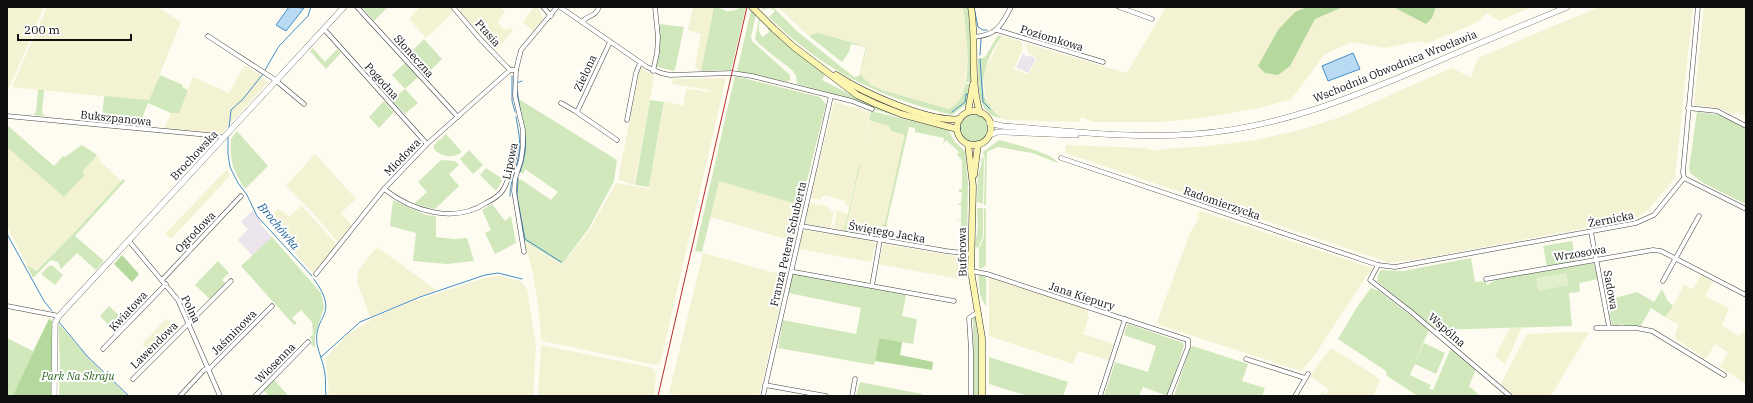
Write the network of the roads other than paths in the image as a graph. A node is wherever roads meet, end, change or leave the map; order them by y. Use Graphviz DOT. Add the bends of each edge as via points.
graph roads {
  1 [pos="344,7"];
  2 [pos="358,7"];
  3 [pos="453,7"];
  4 [pos="542,7"];
  5 [pos="558,7"];
  6 [pos="600,7"];
  7 [pos="655,7"];
  8 [pos="752,7"];
  9 [pos="971,7"];
  10 [pos="1011,7"];
  11 [pos="1119,7"];
  12 [pos="1567,7"];
  13 [pos="1698,7"];
  14 [pos="551,16"];
  15 [pos="1152,19"];
  16 [pos="582,22"];
  17 [pos="324,29"];
  18 [pos="997,30"];
  19 [pos="208,36"];
  20 [pos="974,37"];
  21 [pos="610,42"];
  22 [pos="801,52"];
  23 [pos="1103,62"];
  24 [pos="640,63"];
  25 [pos="510,70"];
  26 [pos="653,71"];
  27 [pos="516,72"];
  28 [pos="974,75"];
  29 [pos="276,81"];
  30 [pos="831,96"];
  31 [pos="561,103"];
  32 [pos="304,104"];
  33 [pos="1688,108"];
  34 [pos="872,109"];
  35 [pos="577,112"];
  36 [pos="968,112"];
  37 [pos="980,113"];
  38 [pos="7,116"];
  39 [pos="458,117"];
  40 [pos="960,119"];
  41 [pos="627,120"];
  42 [pos="990,123"];
  43 [pos="1746,126"];
  44 [pos="957,130"];
  45 [pos="989,135"];
  46 [pos="1106,135"];
  47 [pos="223,139"];
  48 [pos="617,140"];
  49 [pos="427,144"];
  50 [pos="968,144"];
  51 [pos="978,144"];
  52 [pos="516,146"];
  53 [pos="1061,158"];
  54 [pos="1684,178"];
  55 [pos="973,186"];
  56 [pos="384,189"];
  57 [pos="241,196"];
  58 [pos="1746,209"];
  59 [pos="1699,216"];
  60 [pos="801,226"];
  61 [pos="1591,232"];
  62 [pos="880,240"];
  63 [pos="129,241"];
  64 [pos="524,252"];
  65 [pos="971,254"];
  66 [pos="1675,258"];
  67 [pos="1597,260"];
  68 [pos="1378,265"];
  69 [pos="971,271"];
  70 [pos="794,272"];
  71 [pos="316,274"];
  72 [pos="1486,279"];
  73 [pos="162,280"];
  74 [pos="232,281"];
  75 [pos="1663,281"];
  76 [pos="166,284"];
  77 [pos="872,286"];
  78 [pos="1746,295"];
  79 [pos="954,301"];
  80 [pos="7,306"];
  81 [pos="272,306"];
  82 [pos="59,316"];
  83 [pos="980,316"];
  84 [pos="1125,319"];
  85 [pos="188,324"];
  86 [pos="1609,327"];
  87 [pos="1596,328"];
  88 [pos="308,342"];
  89 [pos="103,349"];
  90 [pos="1246,359"];
  91 [pos="207,369"];
  92 [pos="1724,375"];
  93 [pos="133,379"];
  94 [pos="855,379"];
  95 [pos="766,385"];
  96 [pos="54,396"];
  97 [pos="180,396"];
  98 [pos="220,396"];
  99 [pos="255,396"];
  100 [pos="762,396"];
  101 [pos="826,396"];
  102 [pos="852,396"];
  103 [pos="971,396"];
  104 [pos="982,396"];
  105 [pos="1100,396"];
  106 [pos="1169,396"];
  107 [pos="1295,396"];
  108 [pos="1510,396"];
  1 -- 17 [label="street, Brochowska"];
  2 -- 39 [label="street, Słoneczna"];
  3 -- 25 [label="street, Ptasia"];
  4 -- 14 [label="street"];
  5 -- 14 [label="street"];
  5 -- 16 [label="street"];
  6 -- 16 [label="street" via="595,15"];
  7 -- 26 [label="street" via="658,37"];
  8 -- 22 [label="main road"];
  9 -- 20 [label="main road"];
  10 -- 18 [label="street"];
  11 -- 15 [label="street"];
  12 -- 46 [label="street, Wschodnia Obwodnica Wrocławia" via="1351,97 1288,117 1246,127 1196,134"];
  13 -- 33 [label="street"];
  14 -- 27 [label="street" via="522,50"];
  16 -- 21 [label="street"];
  17 -- 29 [label="street, Brochowska"];
  17 -- 49 [label="street, Pogodna"];
  18 -- 20 [label="street"];
  18 -- 23 [label="street, Poziomkowa"];
  19 -- 29 [label="street"];
  20 -- 28 [label="main road"];
  21 -- 24 [label="street"];
  21 -- 35 [label="street, Zielona"];
  22 -- 40 [label="main road" via="846,82 871,94 927,114"];
  22 -- 44 [label="main road" via="848,89 872,103"];
  24 -- 26 [label="street"];
  24 -- 41 [label="street"];
  25 -- 27 [label="street"];
  25 -- 39 [label="street, Miodowa"];
  26 -- 30 [label="street" via="670,75 732,73 773,80"];
  27 -- 64 [label="street, Lipowa" via="515,96 523,139 514,192"];
  28 -- 36 [label="main road"];
  28 -- 37 [label="main road"];
  29 -- 32 [label="street"];
  29 -- 47 [label="street, Brochowska"];
  30 -- 34 [label="street"];
  30 -- 60 [label="street, Franza Petera Schuberta"];
  31 -- 35 [label="street"];
  33 -- 43 [label="street" via="1717,111"];
  33 -- 54 [label="street"];
  35 -- 48 [label="street"];
  36 -- 37 [label="main road"];
  36 -- 40 [label="main road"];
  37 -- 42 [label="main road"];
  38 -- 47 [label="street, Bukszpanowa" via="219,136"];
  39 -- 49 [label="street, Miodowa"];
  40 -- 44 [label="main road"];
  42 -- 45 [label="main road"];
  42 -- 46 [label="street, Wschodnia Obwodnica Wrocławia"];
  44 -- 50 [label="main road" via="960,138"];
  45 -- 46 [label="street, Wschodnia Obwodnica Wrocławia" via="998,132"];
  45 -- 51 [label="main road"];
  47 -- 63 [label="street, Brochowska"];
  49 -- 56 [label="street, Miodowa"];
  50 -- 51 [label="main road"];
  50 -- 55 [label="main road, Buforowa"];
  51 -- 55 [label="main road, Buforowa"];
  52 -- 56 [label="street" via="503,190 473,210 454,213 423,210 405,203"];
  53 -- 68 [label="street, Radomierzycka"];
  54 -- 58 [label="street"];
  54 -- 61 [label="street, Żernicka" via="1648,219 1636,224"];
  55 -- 65 [label="main road, Buforowa"];
  56 -- 71 [label="street, Miodowa"];
  57 -- 73 [label="street, Ogrodowa"];
  59 -- 66 [label="street"];
  60 -- 62 [label="street, Świętego Jacka"];
  60 -- 95 [label="street, Franza Petera Schuberta"];
  61 -- 67 [label="street, Sadowa"];
  61 -- 68 [label="street, Żernicka" via="1409,265"];
  62 -- 65 [label="street, Świętego Jacka"];
  62 -- 77 [label="street"];
  63 -- 73 [label="street, Polna"];
  63 -- 82 [label="street, Brochowska"];
  65 -- 69 [label="main road, Buforowa"];
  66 -- 67 [label="street, Wrzosowa" via="1653,250"];
  66 -- 75 [label="street"];
  66 -- 78 [label="street"];
  67 -- 72 [label="street, Wrzosowa"];
  67 -- 86 [label="street, Sadowa"];
  68 -- 108 [label="street, Wspólna" via="1371,279"];
  69 -- 83 [label="main road, Buforowa"];
  69 -- 84 [label="street, Jana Kiepury"];
  70 -- 77 [label="street"];
  73 -- 76 [label="street, Polna"];
  74 -- 85 [label="street, Lawendowa"];
  76 -- 85 [label="street, Polna" via="178,300"];
  76 -- 89 [label="street, Kwiatowa"];
  77 -- 79 [label="street"];
  80 -- 82 [label="street"];
  81 -- 91 [label="street, Jaśminowa"];
  82 -- 96 [label="street, Brochowska" via="55,323"];
  83 -- 103 [label="street" via="975,314 969,318"];
  83 -- 104 [label="main road, Buforowa"];
  84 -- 105 [label="street"];
  84 -- 106 [label="street, Jana Kiepury" via="1188,340 1188,347"];
  85 -- 91 [label="street, Polna"];
  85 -- 93 [label="street, Lawendowa"];
  86 -- 87 [label="street"];
  86 -- 92 [label="street" via="1652,331"];
  88 -- 99 [label="street, Wiosenna"];
  90 -- 107 [label="street" via="1307,376"];
  91 -- 97 [label="street, Jaśminowa"];
  91 -- 98 [label="street, Polna"];
  94 -- 102 [label="street"];
  95 -- 100 [label="street, Franza Petera Schuberta"];
  95 -- 101 [label="street"];
}
